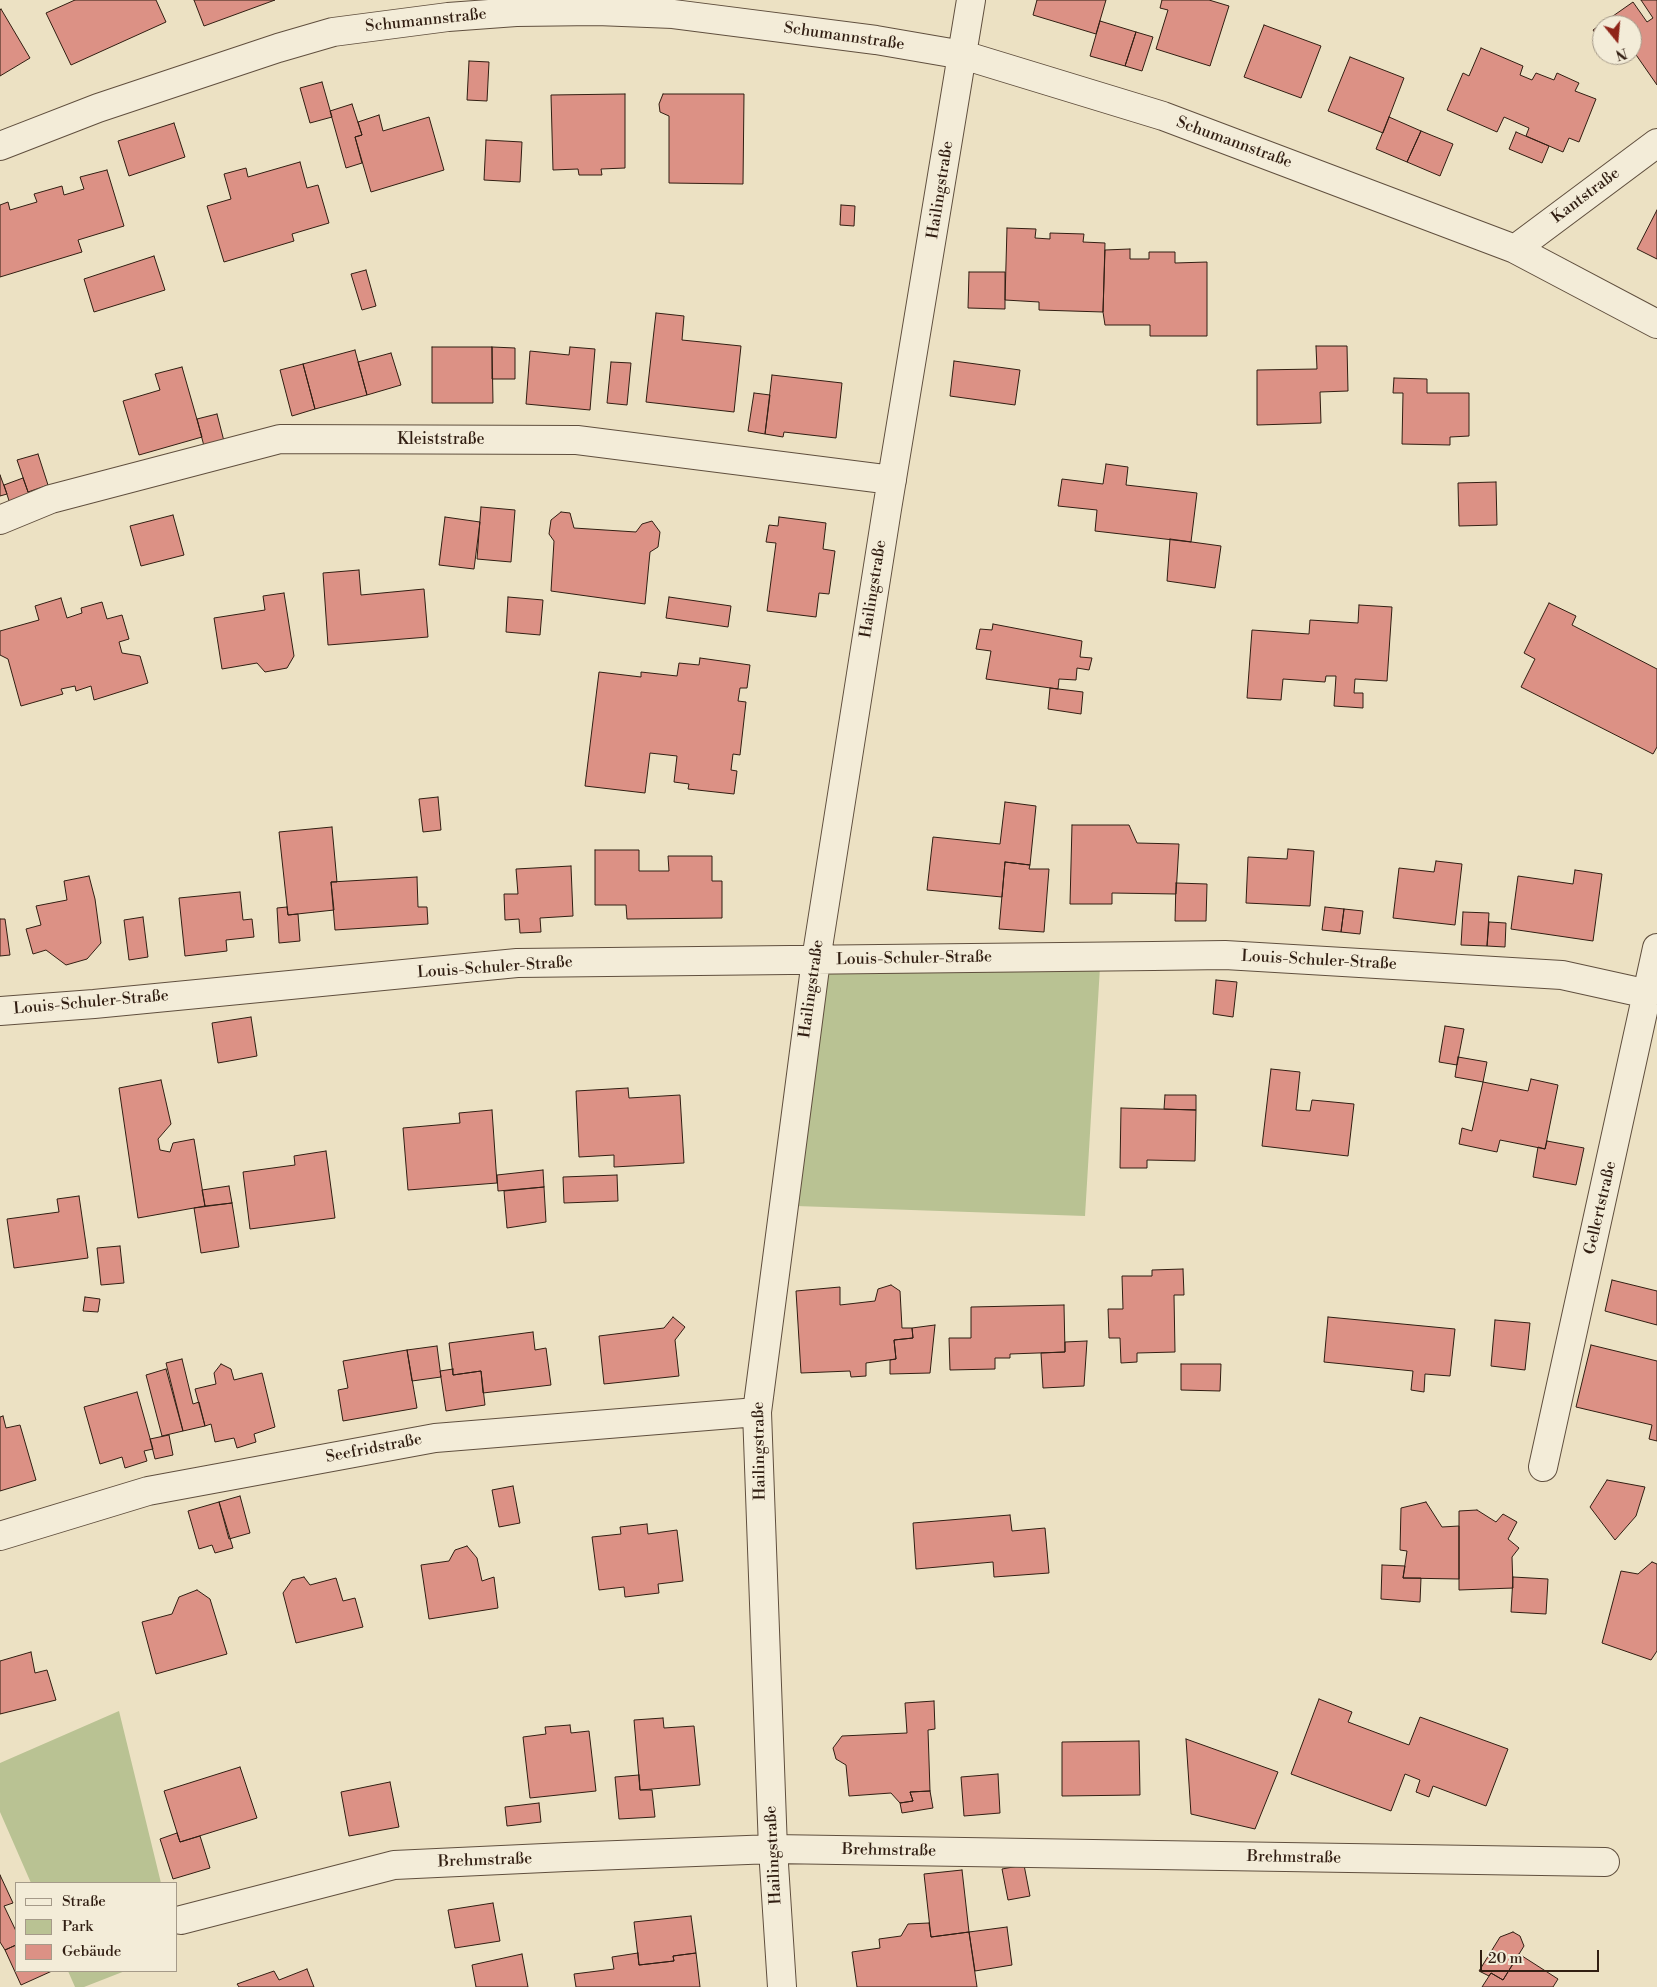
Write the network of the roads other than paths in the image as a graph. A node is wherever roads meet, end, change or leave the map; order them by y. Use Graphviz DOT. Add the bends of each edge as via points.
graph roads {
  1 [pos="971,0"];
  2 [pos="963,55"];
  3 [pos="1657,143"];
  4 [pos="0,146"];
  5 [pos="1516,249"];
  6 [pos="1657,324"];
  7 [pos="892,480"];
  8 [pos="0,520"];
  9 [pos="1657,948"];
  10 [pos="816,960"];
  11 [pos="1648,994"];
  12 [pos="0,1012"];
  13 [pos="757,1412"];
  14 [pos="1544,1467"];
  15 [pos="0,1536"];
  16 [pos="772,1849"];
  17 [pos="1605,1862"];
  18 [pos="181,1920"];
  19 [pos="782,1987"];
  1 -- 2 [label="street, Hailingstraße"];
  2 -- 4 [label="street, Schumannstraße" via="876,40 673,14 516,12 448,17 333,32 98,108"];
  2 -- 5 [label="street, Schumannstraße" via="1163,116"];
  2 -- 7 [label="street, Hailingstraße"];
  3 -- 5 [label="street, Kantstraße"];
  5 -- 6 [label="street, Schumannstraße"];
  7 -- 8 [label="street, Kleiststraße" via="578,440 280,439 51,499"];
  7 -- 10 [label="street, Hailingstraße"];
  9 -- 11 [label="street, Gellertstraße"];
  10 -- 11 [label="street, Louis-Schuler-Straße" via="1225,955 1562,975"];
  10 -- 12 [label="street, Louis-Schuler-Straße" via="517,963"];
  10 -- 13 [label="street, Hailingstraße"];
  11 -- 14 [label="street, Gellertstraße"];
  13 -- 15 [label="street, Seefridstraße" via="435,1438 148,1491"];
  13 -- 16 [label="street, Hailingstraße"];
  16 -- 17 [label="street, Brehmstraße"];
  16 -- 18 [label="street, Brehmstraße" via="394,1864"];
  16 -- 19 [label="street, Hailingstraße"];
}
